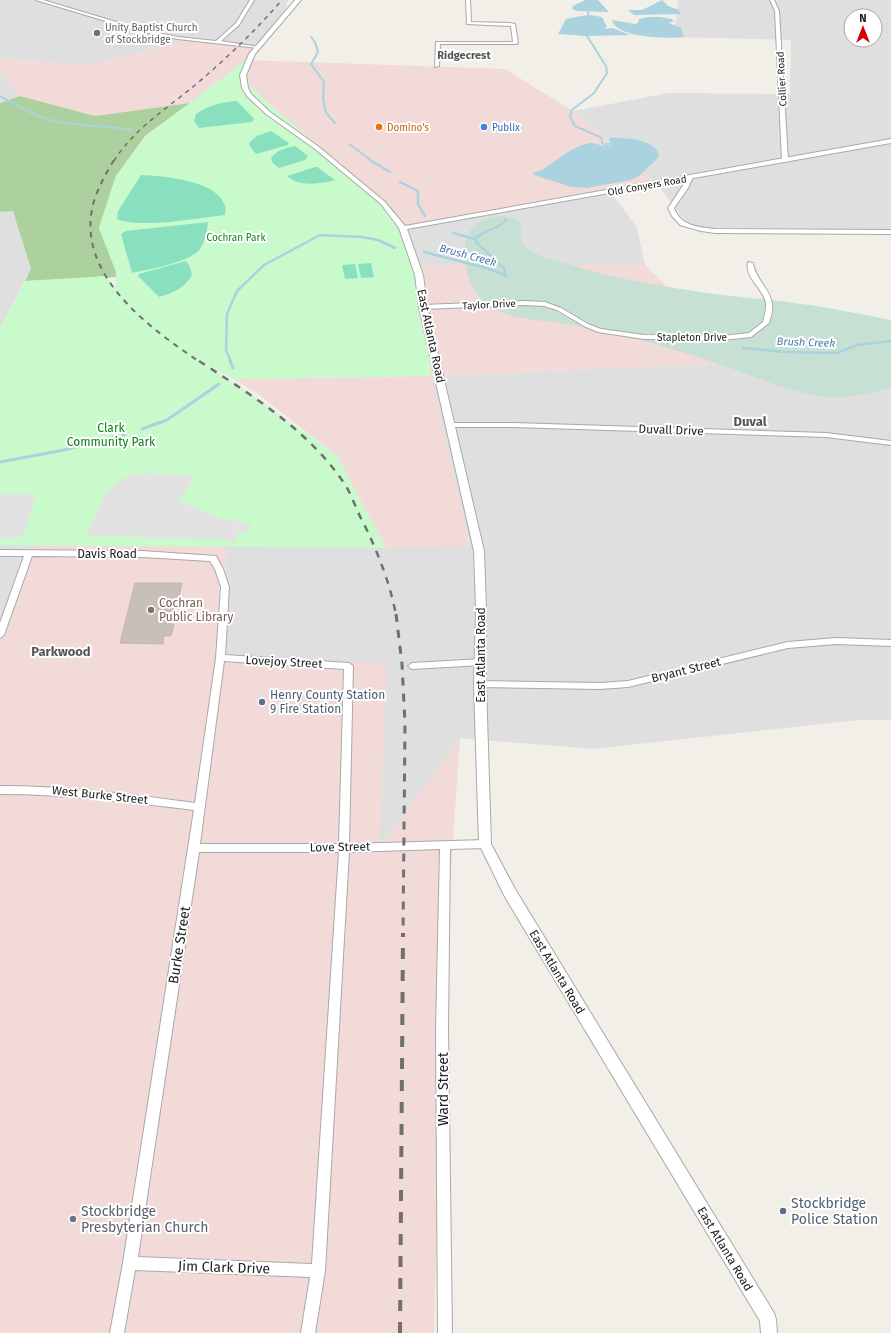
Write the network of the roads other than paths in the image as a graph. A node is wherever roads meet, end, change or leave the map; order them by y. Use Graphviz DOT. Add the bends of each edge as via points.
graph roads {
  1 [pos="38,0"];
  2 [pos="252,0"];
  3 [pos="298,0"];
  4 [pos="468,0"];
  5 [pos="772,0"];
  6 [pos="217,42"];
  7 [pos="258,47"];
  8 [pos="437,66"];
  9 [pos="891,141"];
  10 [pos="785,160"];
  11 [pos="690,177"];
  12 [pos="403,228"];
  13 [pos="891,232"];
  14 [pos="750,264"];
  15 [pos="423,307"];
  16 [pos="554,307"];
  17 [pos="451,425"];
  18 [pos="891,443"];
  19 [pos="0,553"];
  20 [pos="30,554"];
  21 [pos="213,558"];
  22 [pos="0,635"];
  23 [pos="891,643"];
  24 [pos="220,658"];
  25 [pos="482,662"];
  26 [pos="412,666"];
  27 [pos="480,684"];
  28 [pos="0,790"];
  29 [pos="200,807"];
  30 [pos="485,844"];
  31 [pos="445,846"];
  32 [pos="194,848"];
  33 [pos="344,848"];
  34 [pos="130,1263"];
  35 [pos="318,1271"];
  36 [pos="117,1333"];
  37 [pos="308,1333"];
  38 [pos="445,1333"];
  39 [pos="769,1333"];
  1 -- 6 [label="street" via="142,31"];
  2 -- 6 [label="street" via="237,26"];
  3 -- 7 [label="street, East Atlanta Road"];
  4 -- 8 [label="street" via="469,23 514,25 516,43 438,43"];
  5 -- 10 [label="street, Collier Road" via="777,11"];
  6 -- 7 [label="street"];
  7 -- 12 [label="street, East Atlanta Road" via="248,61 243,75 242,81 249,95 268,113 317,148 383,203"];
  9 -- 10 [label="street, Old Conyers Road"];
  10 -- 11 [label="street, Old Conyers Road"];
  11 -- 12 [label="street, Old Conyers Road"];
  11 -- 13 [label="street" via="671,208 677,222 694,229"];
  12 -- 15 [label="street, East Atlanta Road" via="419,275"];
  14 -- 16 [label="street, Stapleton Drive" via="750,271 765,293 769,305 766,322 751,335 722,338 613,333 586,325"];
  15 -- 16 [label="street, Taylor Drive" via="524,303"];
  15 -- 17 [label="street, East Atlanta Road"];
  17 -- 18 [label="street, Duvall Drive" via="826,435"];
  17 -- 25 [label="street, East Atlanta Road" via="479,551"];
  19 -- 20 [label="street, Davis Road"];
  20 -- 21 [label="street, Davis Road" via="142,554"];
  20 -- 22 [label="street"];
  21 -- 24 [label="street, Burke Street" via="225,587"];
  23 -- 27 [label="street, Bryant Street" via="836,641 788,645 628,684"];
  24 -- 29 [label="street, Burke Street"];
  24 -- 33 [label="street, Lovejoy Street" via="349,666"];
  25 -- 26 [label="street"];
  25 -- 27 [label="street, East Atlanta Road"];
  27 -- 30 [label="street, East Atlanta Road"];
  28 -- 29 [label="street, West Burke Street" via="99,794"];
  29 -- 32 [label="street, Burke Street"];
  30 -- 31 [label="street, Love Street"];
  30 -- 39 [label="street, East Atlanta Road" via="510,893 768,1319"];
  31 -- 33 [label="street, Love Street"];
  31 -- 38 [label="street, Ward Street" via="442,1029"];
  32 -- 33 [label="street, Love Street"];
  32 -- 34 [label="street, Burke Street"];
  33 -- 35 [label="street"];
  34 -- 35 [label="street, Jim Clark Drive"];
  34 -- 36 [label="street, Burke Street"];
  35 -- 37 [label="street"];
}
